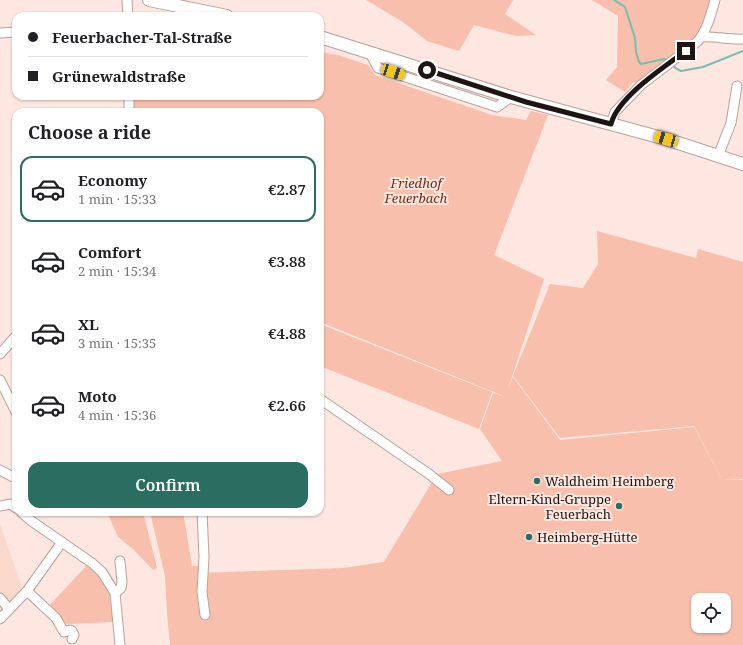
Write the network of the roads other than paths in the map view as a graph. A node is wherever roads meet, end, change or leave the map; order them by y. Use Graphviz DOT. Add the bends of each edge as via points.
graph roads {
  1 [pos="128,0"];
  2 [pos="149,0"];
  3 [pos="715,0"];
  4 [pos="128,12"];
  5 [pos="208,12"];
  6 [pos="12,32"];
  7 [pos="0,33"];
  8 [pos="702,37"];
  9 [pos="324,38"];
  10 [pos="743,39"];
  11 [pos="737,86"];
  12 [pos="611,124"];
  13 [pos="718,156"];
  14 [pos="743,164"];
  15 [pos="12,340"];
  16 [pos="0,354"];
  17 [pos="0,380"];
  18 [pos="324,402"];
  19 [pos="12,404"];
  20 [pos="0,470"];
  21 [pos="12,476"];
  22 [pos="449,490"];
  23 [pos="12,505"];
  24 [pos="0,506"];
  25 [pos="26,516"];
  26 [pos="202,516"];
  27 [pos="62,542"];
  28 [pos="120,561"];
  29 [pos="27,591"];
  30 [pos="115,593"];
  31 [pos="0,598"];
  32 [pos="9,610"];
  33 [pos="205,615"];
  34 [pos="0,619"];
  35 [pos="72,639"];
  36 [pos="120,645"];
  1 -- 4 [label="street"];
  2 -- 5 [label="main road"];
  3 -- 8 [label="street"];
  6 -- 7 [label="street"];
  8 -- 10 [label="street"];
  8 -- 12 [label="street" via="640,85 615,112"];
  9 -- 12 [label="main road" via="511,97"];
  11 -- 13 [label="street" via="730,123"];
  12 -- 13 [label="main road"];
  13 -- 14 [label="main road"];
  15 -- 16 [label="street"];
  17 -- 19 [label="street"];
  18 -- 22 [label="street" via="430,474"];
  20 -- 21 [label="street"];
  23 -- 24 [label="street"];
  25 -- 27 [label="street"];
  26 -- 33 [label="street" via="202,592"];
  27 -- 29 [label="street"];
  27 -- 30 [label="street" via="102,572"];
  28 -- 30 [label="street" via="122,582 121,588"];
  29 -- 32 [label="street"];
  29 -- 35 [label="street" via="56,618 64,632 72,631"];
  30 -- 36 [label="street"];
  31 -- 32 [label="street"];
  32 -- 34 [label="street"];
}
